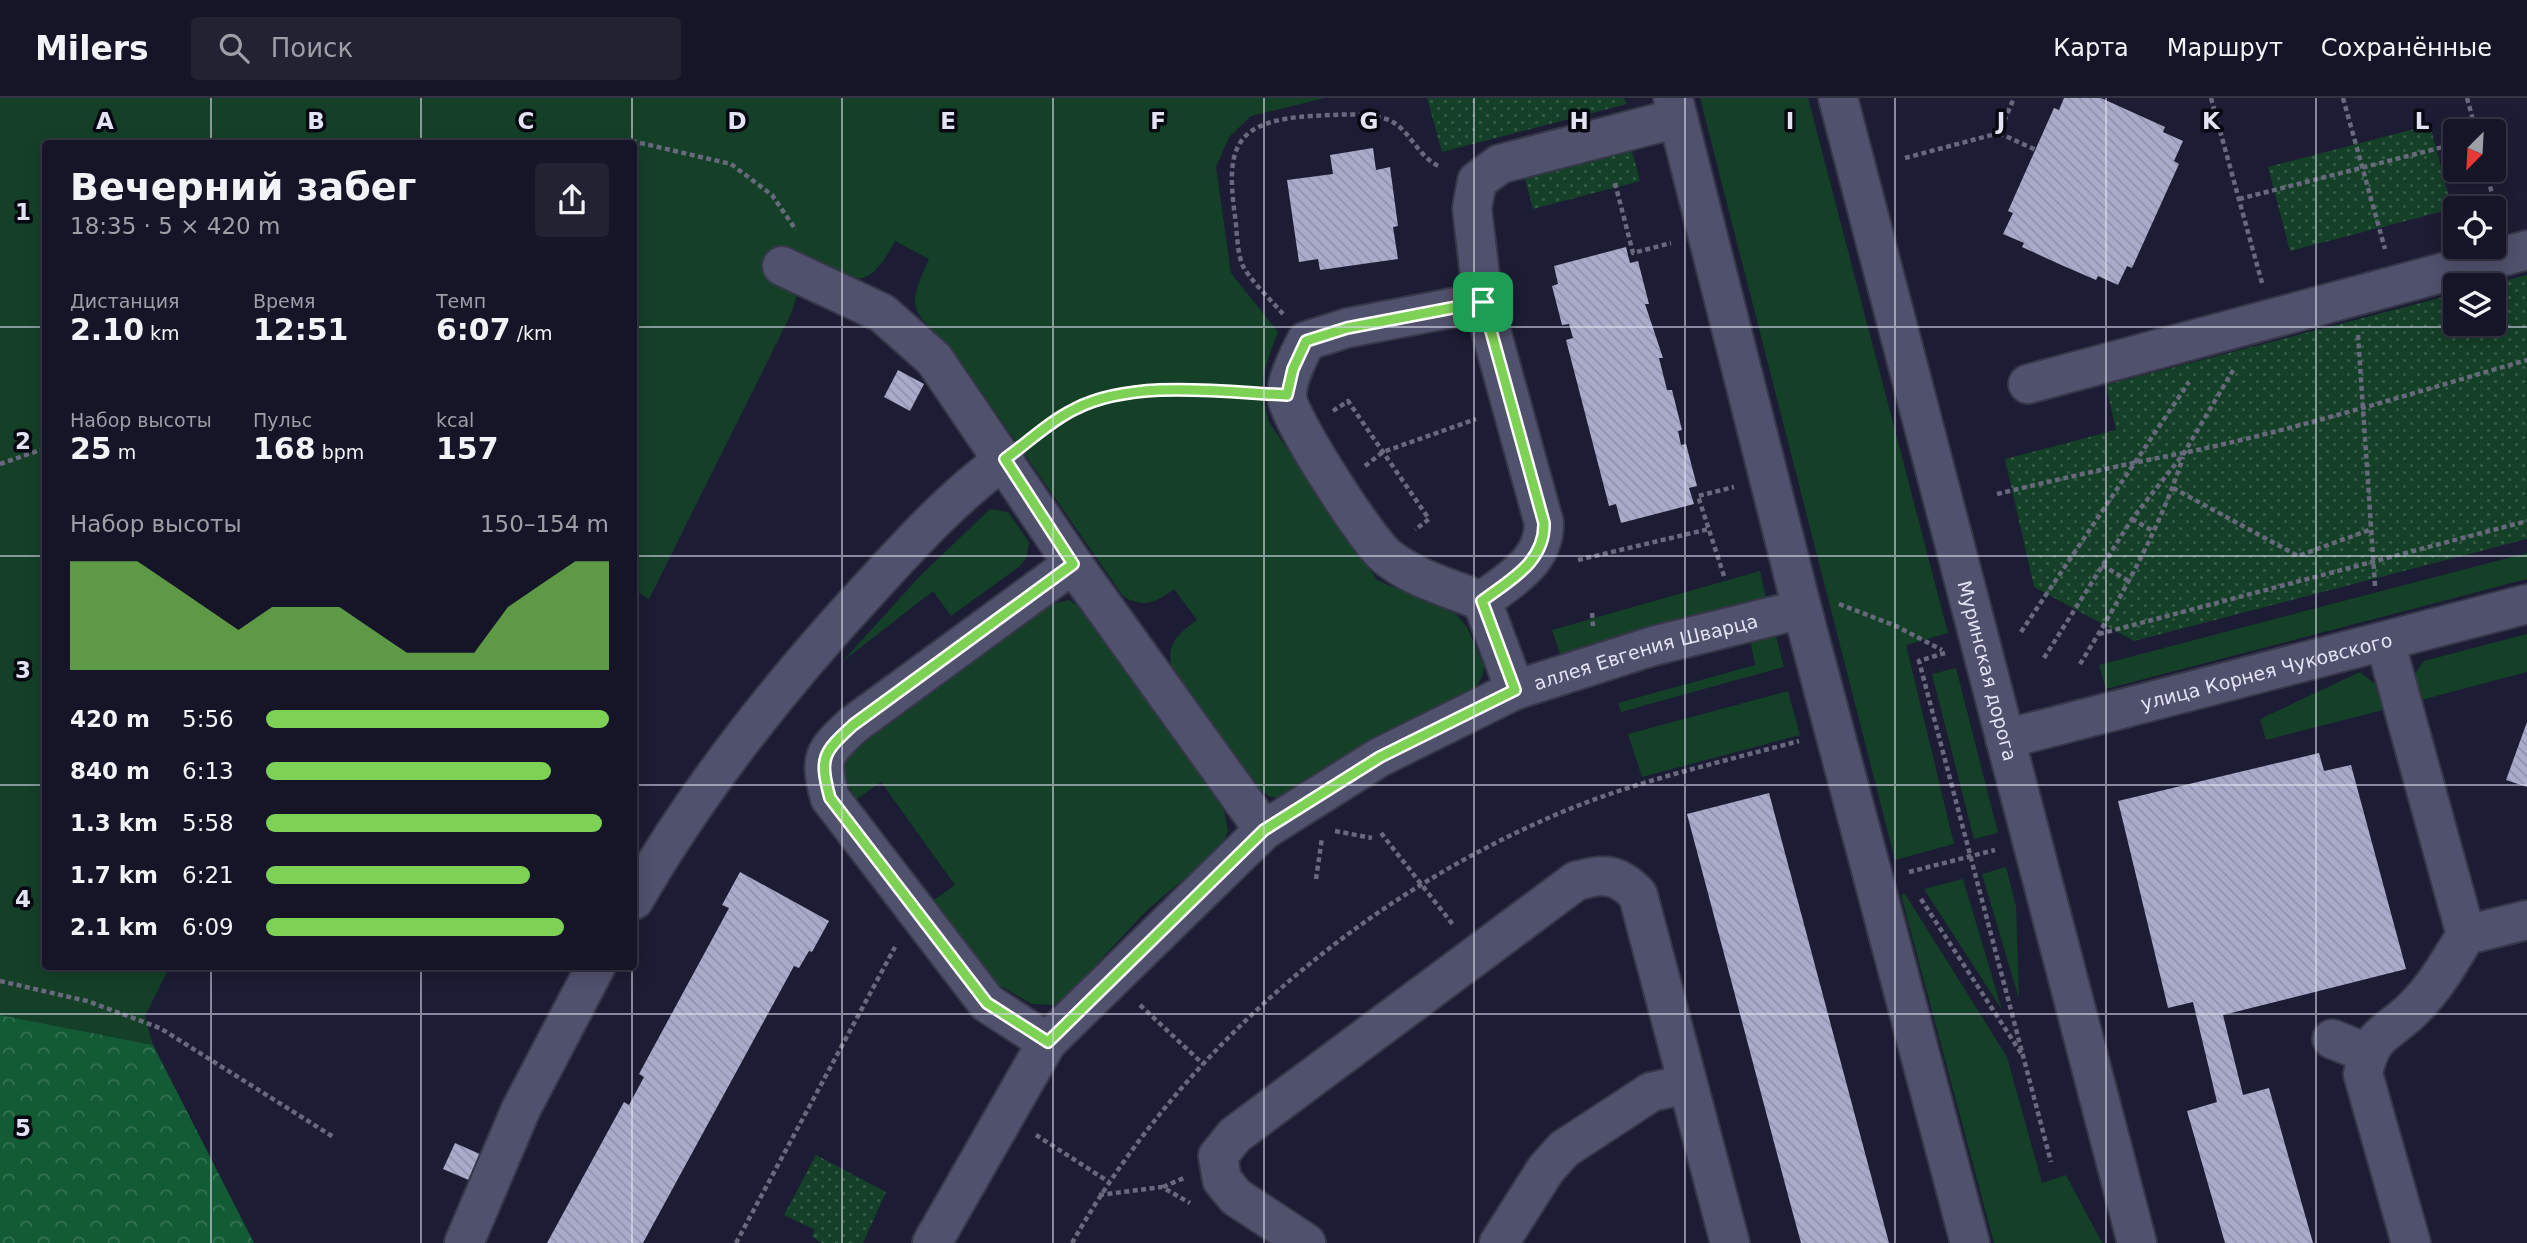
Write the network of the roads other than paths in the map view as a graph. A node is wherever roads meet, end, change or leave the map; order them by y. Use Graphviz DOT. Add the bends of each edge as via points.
graph roads {
  1 [pos="1838,98"];
  2 [pos="1676,108"];
  3 [pos="2514,239"];
  4 [pos="782,266"];
  5 [pos="1483,302"];
  6 [pos="2028,384"];
  7 [pos="1005,459"];
  8 [pos="1073,564"];
  9 [pos="1482,601"];
  10 [pos="1800,601"];
  11 [pos="2527,604"];
  12 [pos="2385,641"];
  13 [pos="1515,690"];
  14 [pos="2005,739"];
  15 [pos="1264,830"];
  16 [pos="637,895"];
  17 [pos="2527,920"];
  18 [pos="2466,935"];
  19 [pos="594,970"];
  20 [pos="2332,1039"];
  21 [pos="1048,1042"];
  22 [pos="2367,1053"];
  23 [pos="1687,1084"];
  24 [pos="464,1243"];
  25 [pos="932,1243"];
  26 [pos="1306,1243"];
  27 [pos="1499,1243"];
  28 [pos="1730,1243"];
  29 [pos="1970,1243"];
  30 [pos="2137,1243"];
  31 [pos="2411,1243"];
  1 -- 14 [label="street, Муринская дорога"];
  2 -- 5 [label="street" via="1500,164 1477,181 1472,208"];
  2 -- 10 [label="street"];
  3 -- 6 [label="street"];
  4 -- 7 [label="street" via="882,313 934,359"];
  5 -- 9 [label="street" via="1514,405 1544,523 1544,541 1535,559"];
  5 -- 9 [label="street" via="1347,328 1306,341 1287,395 1291,416 1383,554 1406,570"];
  7 -- 8 [label="street"];
  7 -- 16 [label="street" via="977,479 909,546 797,671 709,785"];
  8 -- 15 [label="street"];
  8 -- 21 [label="street" via="853,725 827,749 823,772 830,798 987,1003"];
  9 -- 13 [label="street"];
  10 -- 13 [label="street, аллея Евгения Шварца"];
  10 -- 29 [label="street"];
  11 -- 12 [label="street, улица Корнея Чуковского"];
  12 -- 14 [label="street, улица Корнея Чуковского"];
  12 -- 18 [label="street"];
  13 -- 15 [label="street, аллея Евгения Шварца" via="1380,757"];
  14 -- 30 [label="street, Муринская дорога"];
  15 -- 21 [label="street, аллея Евгения Шварца"];
  17 -- 18 [label="street"];
  18 -- 22 [label="street" via="2439,980"];
  19 -- 24 [label="street" via="521,1109"];
  20 -- 22 [label="street"];
  21 -- 25 [label="street, аллея Евгения Шварца"];
  22 -- 31 [label="street" via="2363,1074"];
  23 -- 26 [label="street" via="1638,895 1624,879 1602,873 1576,881 1235,1135 1218,1156 1222,1180 1236,1197"];
  23 -- 27 [label="street" via="1651,1092 1564,1149"];
  23 -- 28 [label="street"];
}
